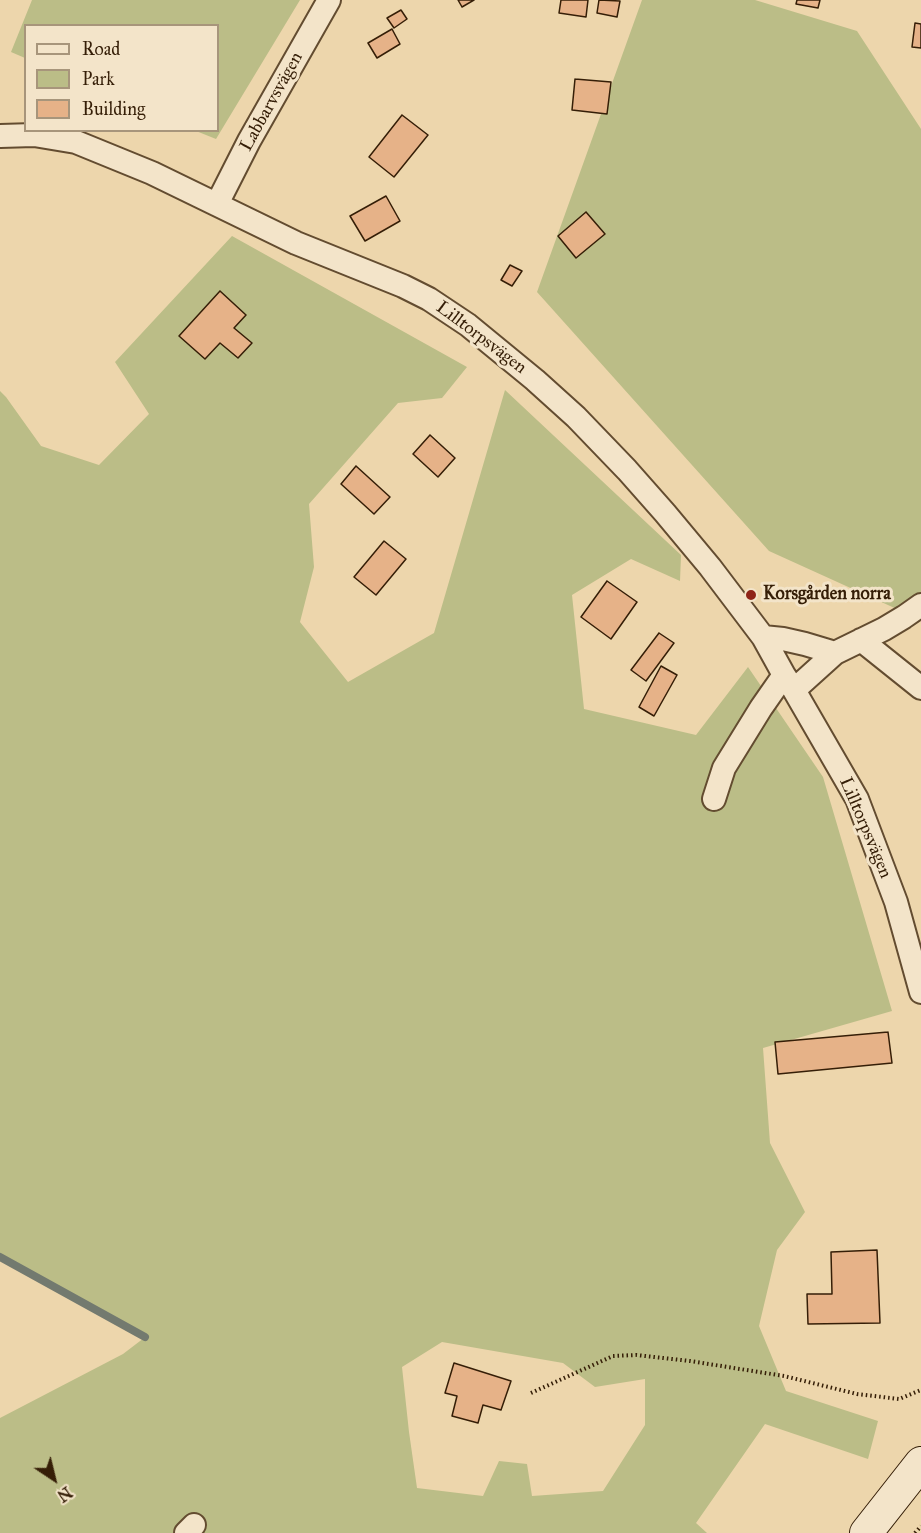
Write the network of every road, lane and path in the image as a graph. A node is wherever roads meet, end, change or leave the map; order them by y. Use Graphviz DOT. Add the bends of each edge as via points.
graph roads {
  1 [pos="328,0"];
  2 [pos="0,136"];
  3 [pos="218,204"];
  4 [pos="921,606"];
  5 [pos="763,636"];
  6 [pos="861,640"];
  7 [pos="835,653"];
  8 [pos="789,682"];
  9 [pos="921,688"];
  10 [pos="714,799"];
  11 [pos="921,992"];
  12 [pos="921,1390"];
  13 [pos="531,1393"];
  14 [pos="921,1462"];
  15 [pos="921,1526"];
  16 [pos="866,1533"];
  17 [pos="915,1533"];
  1 -- 3 [label="street, Labbarvsvägen"];
  2 -- 3 [label="street, Lilltorpsvägen" via="34,135 76,142"];
  3 -- 5 [label="street, Lilltorpsvägen" via="296,243 403,286 468,325 576,417 627,470"];
  4 -- 6 [label="street"];
  5 -- 7 [label="street"];
  5 -- 8 [label="street, Lilltorpsvägen"];
  6 -- 7 [label="street"];
  6 -- 9 [label="street"];
  7 -- 8 [label="street"];
  8 -- 10 [label="street" via="761,708 724,768"];
  8 -- 11 [label="street, Lilltorpsvägen" via="857,799 896,902"];
  12 -- 13 [label="path" via="899,1400 784,1376 636,1355 613,1356"];
  14 -- 16 [label="main road"];
  15 -- 17 [label="path"];
}
